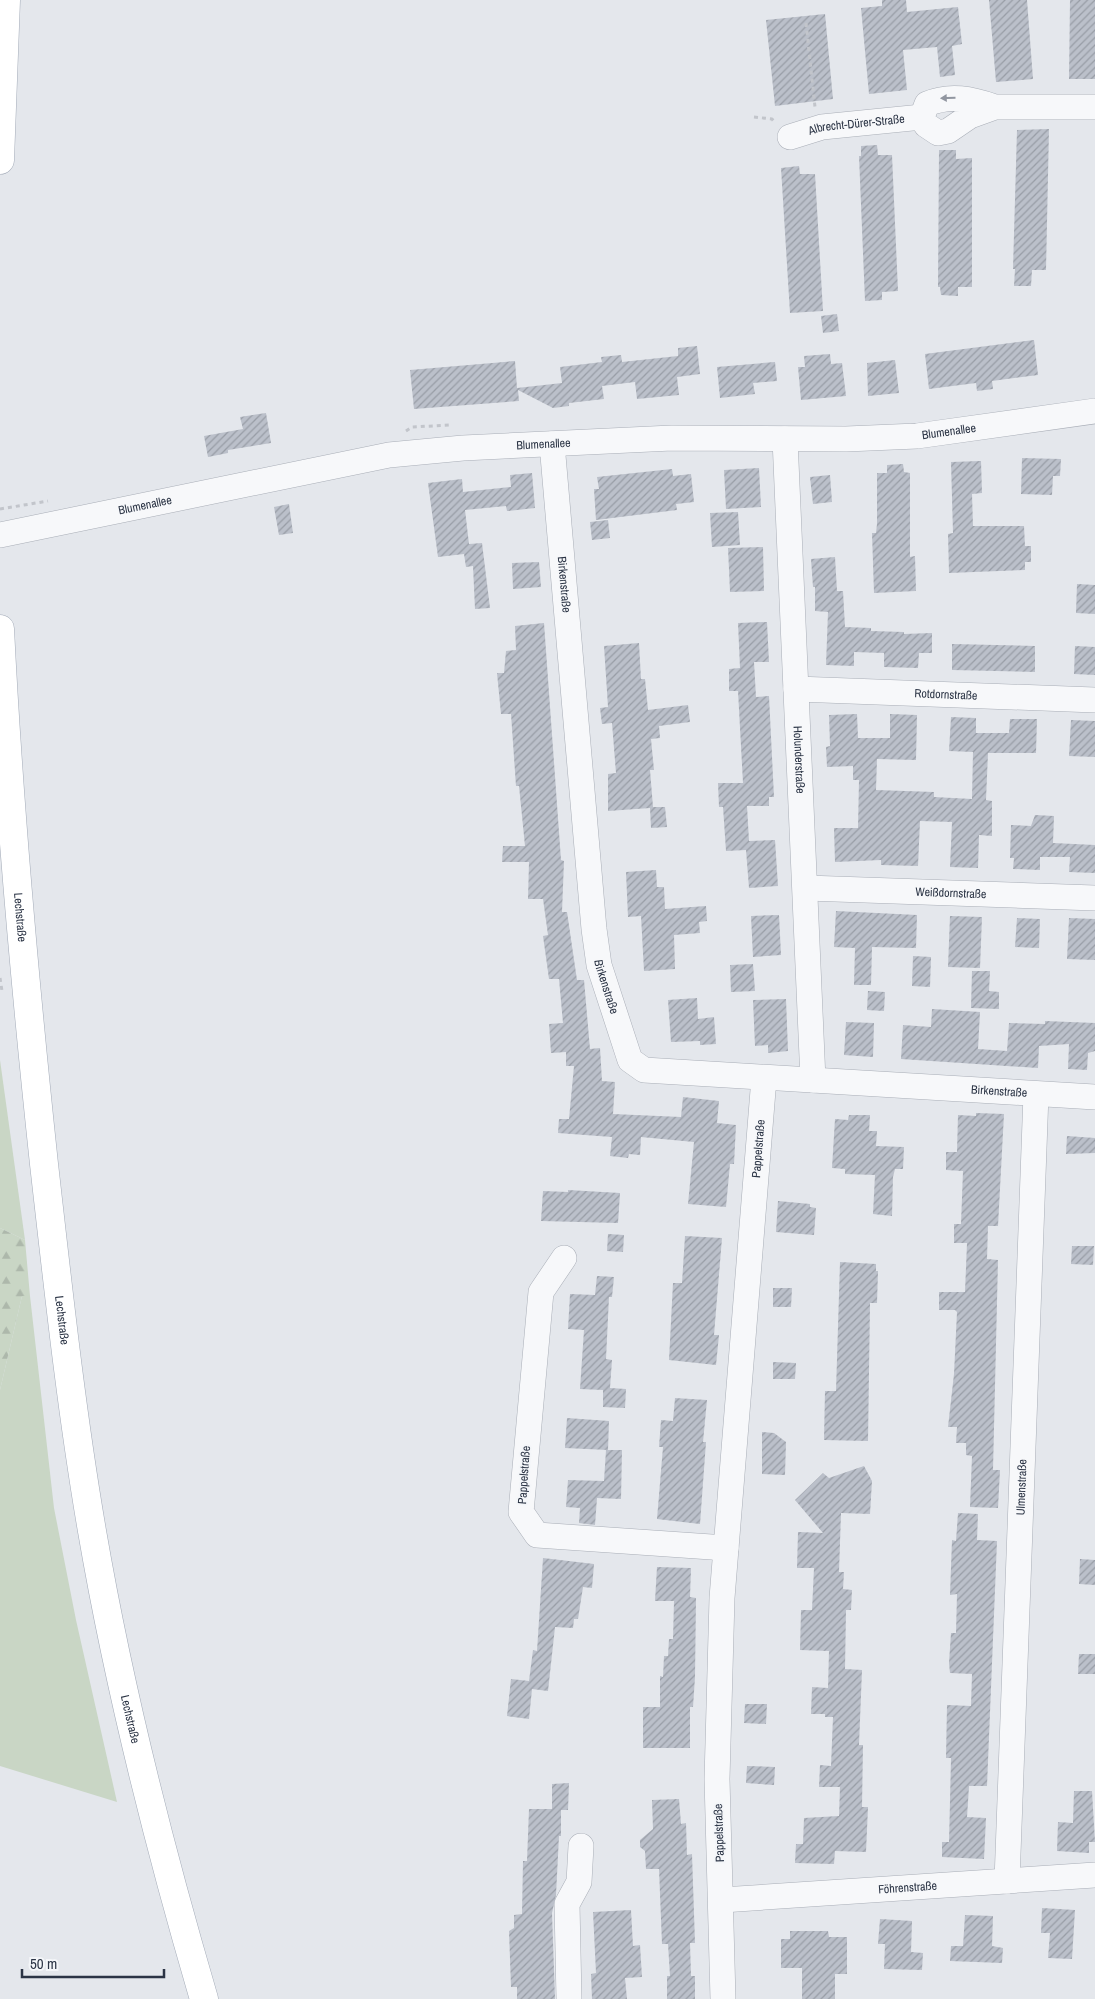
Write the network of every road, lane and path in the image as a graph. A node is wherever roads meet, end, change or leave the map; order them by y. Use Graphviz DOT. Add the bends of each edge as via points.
graph roads {
  1 [pos="6,0"];
  2 [pos="806,23"];
  3 [pos="1095,107"];
  4 [pos="817,129"];
  5 [pos="790,137"];
  6 [pos="0,160"];
  7 [pos="1095,411"];
  8 [pos="785,439"];
  9 [pos="552,444"];
  10 [pos="0,536"];
  11 [pos="0,629"];
  12 [pos="796,689"];
  13 [pos="1095,700"];
  14 [pos="806,888"];
  15 [pos="1095,898"];
  16 [pos="764,1078"];
  17 [pos="813,1080"];
  18 [pos="1036,1094"];
  19 [pos="1095,1097"];
  20 [pos="564,1258"];
  21 [pos="726,1548"];
  22 [pos="581,1846"];
  23 [pos="1095,1875"];
  24 [pos="1007,1881"];
  25 [pos="722,1900"];
  26 [pos="204,1999"];
  27 [pos="569,1999"];
  28 [pos="723,1999"];
  1 -- 6 [label="main road"];
  2 -- 4 [label="path"];
  3 -- 4 [label="street, Albrecht-Dürer-Straße" via="995,107 966,99 941,98 927,104 922,117"];
  4 -- 5 [label="street, Albrecht-Dürer-Straße"];
  7 -- 8 [label="street, Blumenallee" via="917,436"];
  8 -- 9 [label="street, Blumenallee" via="672,438"];
  8 -- 12 [label="street, Holunderstraße"];
  9 -- 10 [label="street, Blumenallee" via="389,455"];
  9 -- 16 [label="street, Birkenstraße" via="594,929 599,965 630,1060 644,1070"];
  11 -- 26 [label="main road, Lechstraße" via="6,758 34,1064 70,1399 126,1702"];
  12 -- 13 [label="street, Rotdornstraße"];
  12 -- 14 [label="street, Holunderstraße"];
  14 -- 15 [label="street, Weißdornstraße"];
  14 -- 17 [label="street, Holunderstraße"];
  16 -- 17 [label="street, Birkenstraße"];
  16 -- 21 [label="street, Pappelstraße"];
  17 -- 18 [label="street, Birkenstraße"];
  18 -- 19 [label="street, Birkenstraße"];
  18 -- 24 [label="street, Ulmenstraße"];
  20 -- 21 [label="street, Pappelstraße" via="541,1292 521,1512 537,1535"];
  21 -- 25 [label="street, Pappelstraße" via="717,1711"];
  22 -- 27 [label="street" via="579,1882 567,1904"];
  23 -- 24 [label="street, Föhrenstraße"];
  24 -- 25 [label="street, Föhrenstraße"];
  25 -- 28 [label="street, Pappelstraße"];
}
